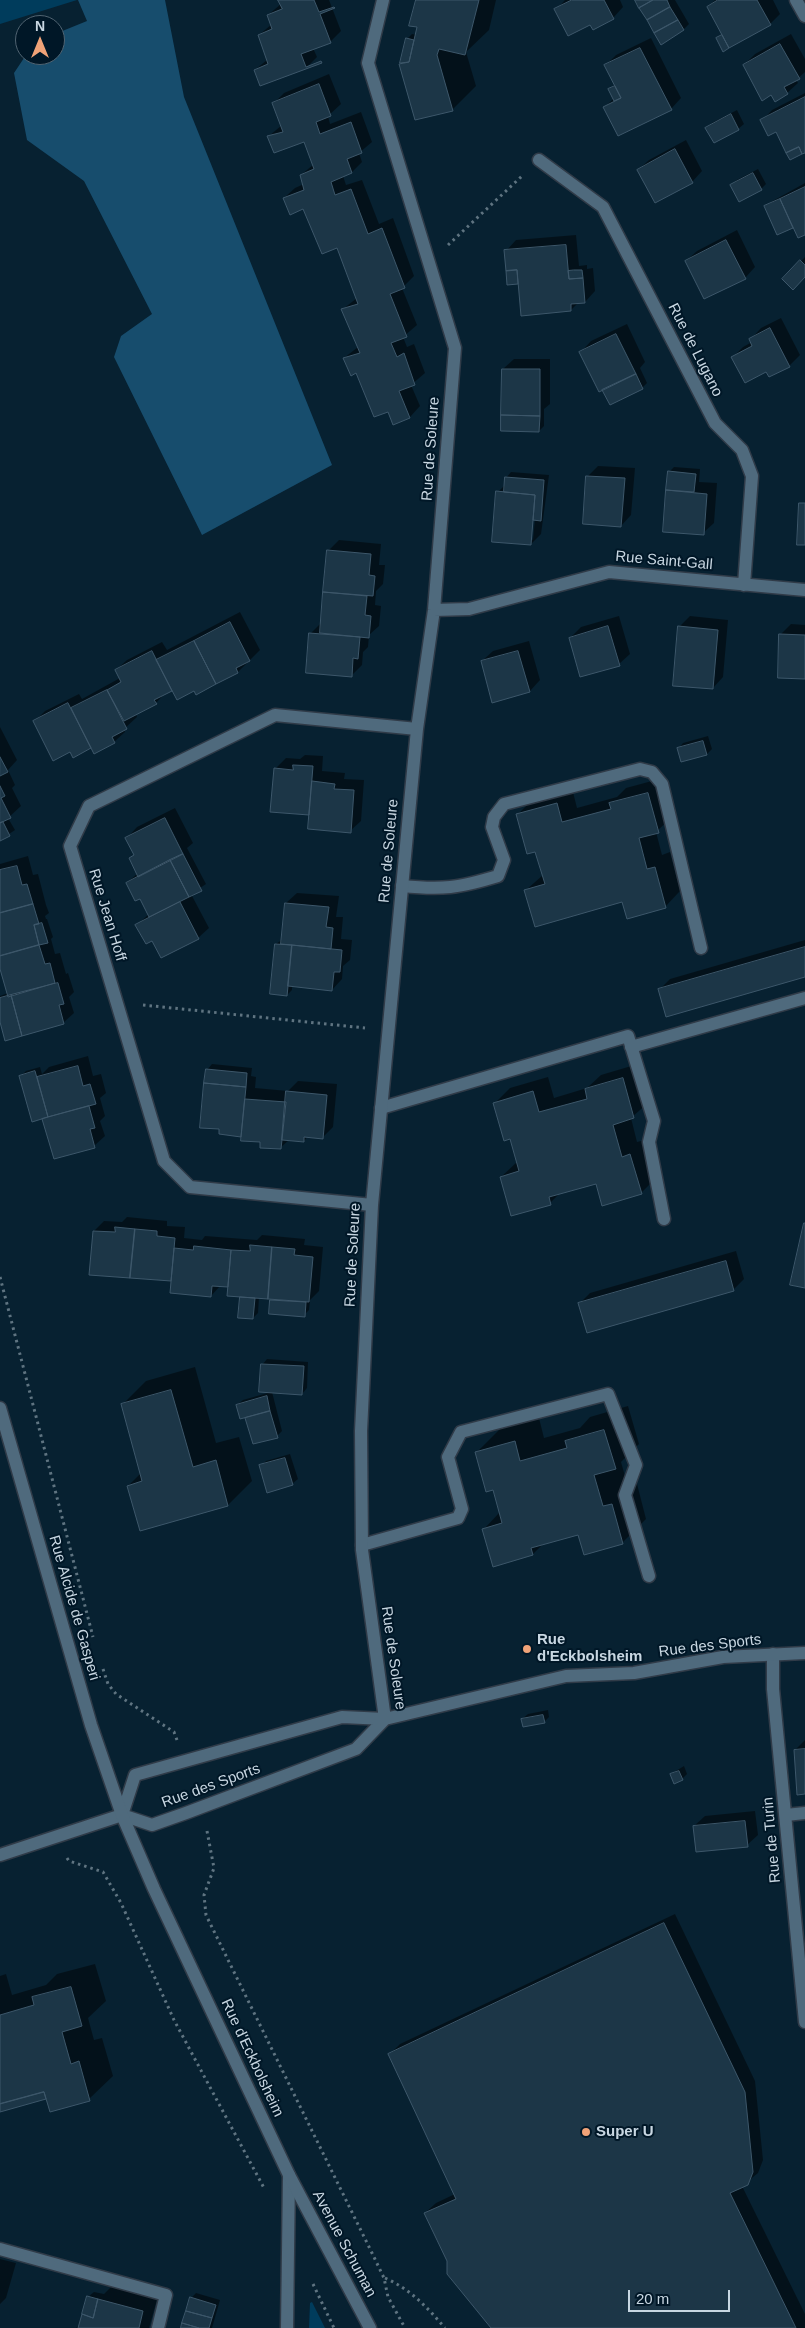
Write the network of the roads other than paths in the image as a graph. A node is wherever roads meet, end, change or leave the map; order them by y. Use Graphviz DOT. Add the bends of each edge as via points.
graph roads {
  1 [pos="383,0"];
  2 [pos="796,0"];
  3 [pos="805,16"];
  4 [pos="539,160"];
  5 [pos="744,585"];
  6 [pos="805,590"];
  7 [pos="434,610"];
  8 [pos="417,729"];
  9 [pos="402,886"];
  10 [pos="701,948"];
  11 [pos="805,998"];
  12 [pos="631,1047"];
  13 [pos="381,1108"];
  14 [pos="372,1204"];
  15 [pos="664,1219"];
  16 [pos="0,1408"];
  17 [pos="362,1545"];
  18 [pos="649,1576"];
  19 [pos="805,1653"];
  20 [pos="772,1654"];
  21 [pos="385,1719"];
  22 [pos="805,1813"];
  23 [pos="122,1815"];
  24 [pos="786,1815"];
  25 [pos="0,1855"];
  26 [pos="805,2022"];
  27 [pos="289,2175"];
  28 [pos="0,2249"];
  29 [pos="158,2328"];
  30 [pos="287,2328"];
  31 [pos="370,2328"];
  1 -- 7 [label="street, Rue de Soleure" via="368,64 454,348"];
  2 -- 3 [label="street"];
  4 -- 5 [label="street, Rue de Lugano" via="603,207 715,423 742,450 752,476"];
  5 -- 6 [label="street, Rue Saint-Gall"];
  5 -- 7 [label="street, Rue Saint-Gall" via="609,572 469,609"];
  7 -- 8 [label="street, Rue de Soleure"];
  8 -- 9 [label="street, Rue de Soleure"];
  8 -- 14 [label="street, Rue Jean Hoff" via="275,715 89,806 70,846 164,1161 190,1187"];
  9 -- 10 [label="street" via="434,890 462,887 498,876 504,860 492,827 494,817 504,804 640,769 652,772 662,784"];
  9 -- 13 [label="street, Rue de Soleure"];
  11 -- 12 [label="street"];
  12 -- 13 [label="street" via="628,1036"];
  12 -- 15 [label="street" via="654,1121 649,1142"];
  13 -- 14 [label="street, Rue de Soleure"];
  14 -- 17 [label="street, Rue de Soleure" via="361,1431"];
  16 -- 23 [label="street, Rue Alcide de Gasperi" via="91,1725"];
  17 -- 18 [label="street" via="458,1518 462,1509 448,1458 461,1432 608,1394 636,1465 625,1495"];
  17 -- 21 [label="street, Rue de Soleure"];
  19 -- 20 [label="street, Rue des Sports"];
  20 -- 21 [label="street, Rue des Sports" via="723,1657 634,1673 566,1676"];
  20 -- 24 [label="street, Rue de Turin" via="772,1689"];
  21 -- 23 [label="street, Rue des Sports" via="356,1748 186,1813 152,1825"];
  21 -- 23 [label="street, Rue des Sports" via="342,1717 135,1775"];
  22 -- 24 [label="street"];
  23 -- 25 [label="street"];
  23 -- 27 [label="street, Rue d'Eckbolsheim"];
  24 -- 26 [label="street, Rue de Turin"];
  27 -- 30 [label="street, Rue d'Eckbolsheim"];
  27 -- 31 [label="street, Avenue Schuman"];
  28 -- 29 [label="street" via="166,2295"];
}
